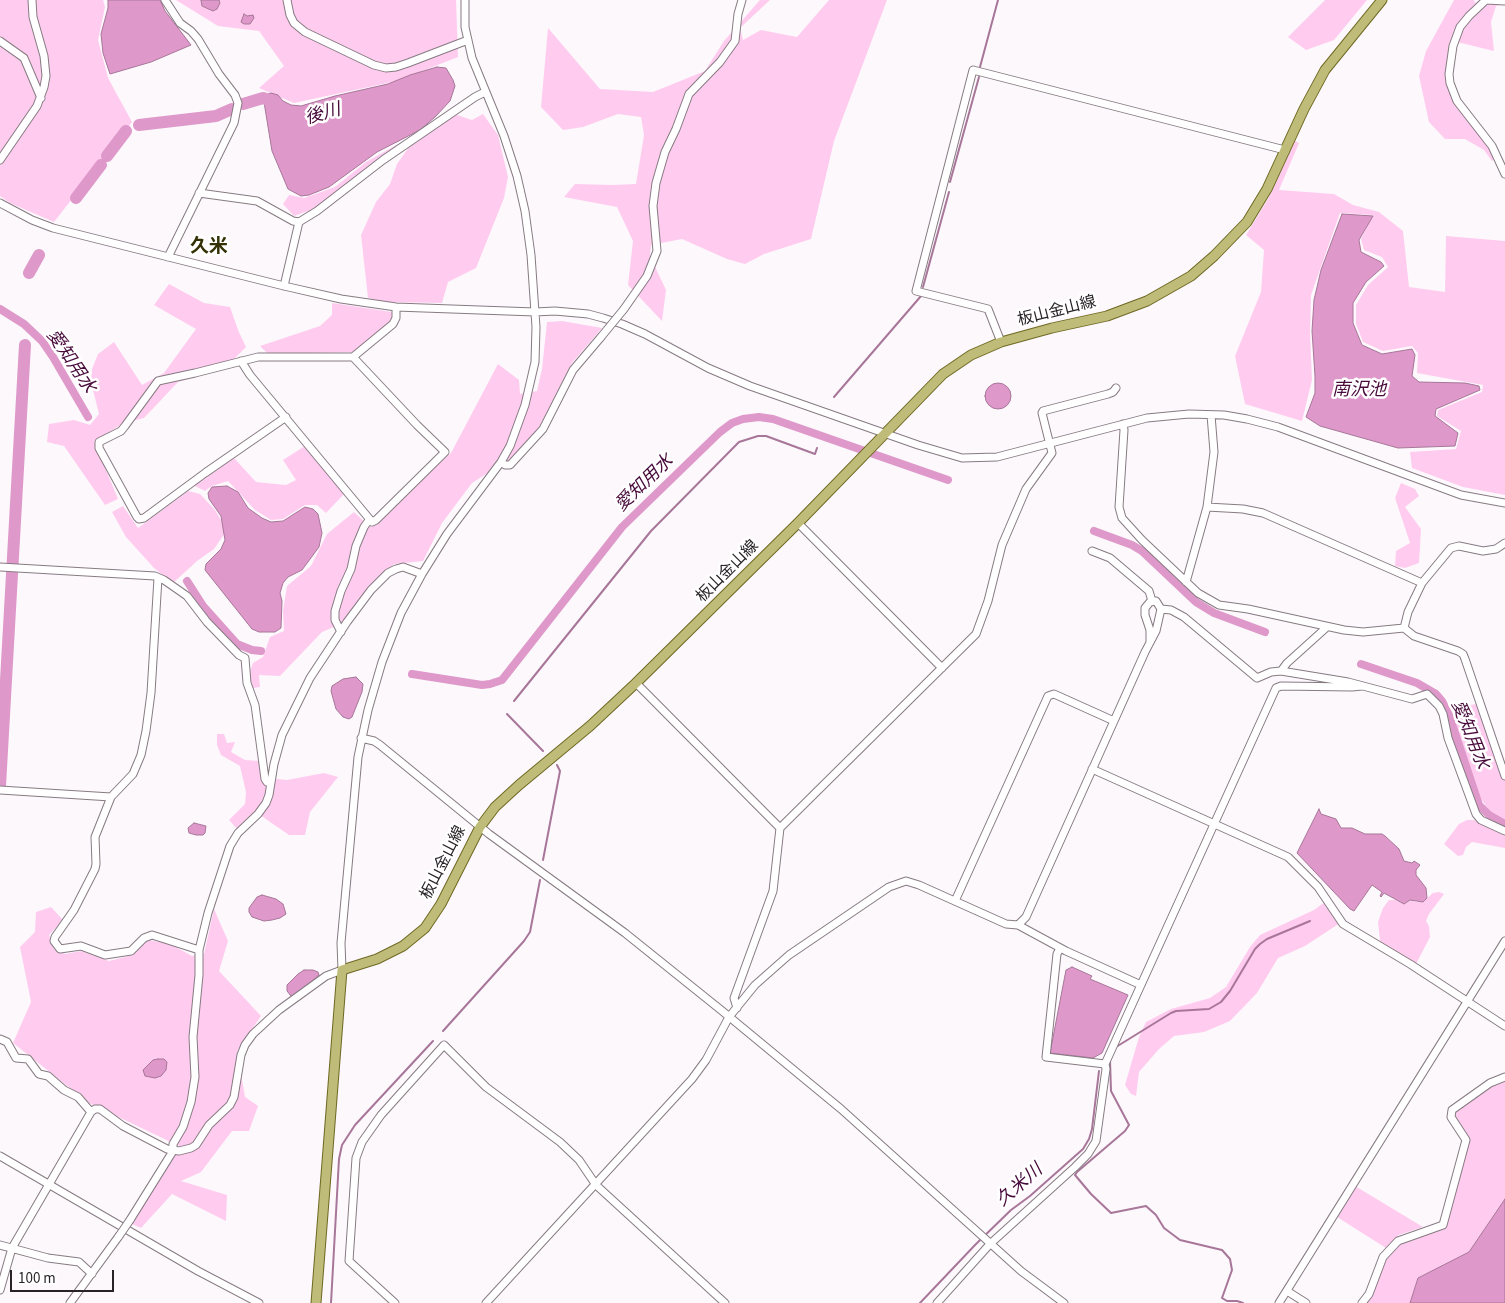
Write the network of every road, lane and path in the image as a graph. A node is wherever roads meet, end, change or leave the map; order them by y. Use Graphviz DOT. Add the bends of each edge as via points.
graph roads {
  1 [pos="32,0"];
  2 [pos="165,0"];
  3 [pos="287,0"];
  4 [pos="465,0"];
  5 [pos="742,0"];
  6 [pos="1382,0"];
  7 [pos="1487,0"];
  8 [pos="1505,1"];
  9 [pos="468,40"];
  10 [pos="0,41"];
  11 [pos="485,92"];
  12 [pos="41,98"];
  13 [pos="1285,152"];
  14 [pos="0,160"];
  15 [pos="1505,174"];
  16 [pos="199,193"];
  17 [pos="0,203"];
  18 [pos="299,222"];
  19 [pos="168,257"];
  20 [pos="284,286"];
  21 [pos="396,307"];
  22 [pos="535,312"];
  23 [pos="1001,342"];
  24 [pos="353,357"];
  25 [pos="241,361"];
  26 [pos="1116,388"];
  27 [pos="1210,415"];
  28 [pos="286,417"];
  29 [pos="1123,424"];
  30 [pos="887,434"];
  31 [pos="1050,443"];
  32 [pos="501,462"];
  33 [pos="1505,503"];
  34 [pos="1207,507"];
  35 [pos="372,522"];
  36 [pos="798,523"];
  37 [pos="1505,543"];
  38 [pos="1092,551"];
  39 [pos="0,567"];
  40 [pos="422,574"];
  41 [pos="158,578"];
  42 [pos="1186,582"];
  43 [pos="1422,583"];
  44 [pos="1152,601"];
  45 [pos="1161,610"];
  46 [pos="1327,627"];
  47 [pos="1404,628"];
  48 [pos="341,632"];
  49 [pos="1150,642"];
  50 [pos="942,668"];
  51 [pos="1281,671"];
  52 [pos="636,683"];
  53 [pos="1362,686"];
  54 [pos="1114,721"];
  55 [pos="362,738"];
  56 [pos="1092,770"];
  57 [pos="1505,776"];
  58 [pos="271,783"];
  59 [pos="0,790"];
  60 [pos="111,797"];
  61 [pos="1214,824"];
  62 [pos="480,826"];
  63 [pos="780,828"];
  64 [pos="1505,831"];
  65 [pos="955,901"];
  66 [pos="1018,925"];
  67 [pos="1505,940"];
  68 [pos="1060,948"];
  69 [pos="199,950"];
  70 [pos="342,970"];
  71 [pos="1142,985"];
  72 [pos="1467,1002"];
  73 [pos="737,1008"];
  74 [pos="729,1017"];
  75 [pos="1505,1026"];
  76 [pos="0,1039"];
  77 [pos="1105,1064"];
  78 [pos="1505,1077"];
  79 [pos="91,1112"];
  80 [pos="173,1151"];
  81 [pos="0,1156"];
  82 [pos="49,1185"];
  83 [pos="596,1185"];
  84 [pos="989,1243"];
  85 [pos="0,1245"];
  86 [pos="12,1248"];
  87 [pos="92,1274"];
  88 [pos="0,1290"];
  89 [pos="1287,1291"];
  90 [pos="70,1303"];
  91 [pos="259,1303"];
  92 [pos="316,1303"];
  93 [pos="395,1303"];
  94 [pos="486,1303"];
  95 [pos="725,1303"];
  96 [pos="937,1303"];
  97 [pos="1064,1303"];
  98 [pos="1279,1303"];
  99 [pos="1306,1303"];
  100 [pos="1362,1303"];
  1 -- 12 [label="street" via="46,76"];
  2 -- 16 [label="street" via="180,23 198,39 238,103 234,123"];
  3 -- 9 [label="street" via="294,23 305,32 386,68"];
  4 -- 9 [label="street"];
  5 -- 32 [label="street, bridge" via="735,41 689,94 665,152 653,206 657,251 647,276 573,370 543,429 510,465"];
  6 -- 13 [label="main road, 板山金山線" via="1325,70"];
  7 -- 8 [label="street"];
  7 -- 15 [label="street" via="1460,27 1449,74 1457,101 1492,146"];
  9 -- 11 [label="street"];
  10 -- 12 [label="street" via="24,58"];
  11 -- 18 [label="street" via="383,160"];
  11 -- 22 [label="street" via="504,136 525,210"];
  12 -- 14 [label="street"];
  13 -- 23 [label="main road, 板山金山線" via="1247,222 1191,276 1148,301 1107,316"];
  13 -- 23 [label="street" via="973,70 916,291 988,309"];
  16 -- 18 [label="street" via="257,201"];
  16 -- 19 [label="street"];
  17 -- 19 [label="street" via="53,228"];
  18 -- 20 [label="street"];
  19 -- 20 [label="street"];
  20 -- 21 [label="street"];
  21 -- 22 [label="street"];
  21 -- 24 [label="street" via="393,324"];
  22 -- 30 [label="street" via="588,314 622,324 722,375"];
  22 -- 32 [label="street" via="535,353 530,384 519,426"];
  23 -- 30 [label="main road, 板山金山線" via="971,355 943,374"];
  24 -- 25 [label="street" via="258,357"];
  24 -- 35 [label="street" via="445,452"];
  25 -- 28 [label="street"];
  25 -- 28 [label="street" via="158,381 125,426 100,442 99,448 137,517 144,518"];
  26 -- 31 [label="street" via="1100,396 1043,410"];
  27 -- 29 [label="street" via="1167,415"];
  27 -- 33 [label="street" via="1278,427 1461,495"];
  27 -- 34 [label="street" via="1214,452"];
  28 -- 35 [label="street"];
  29 -- 31 [label="street"];
  29 -- 42 [label="street" via="1119,507 1122,518"];
  30 -- 31 [label="street" via="952,456 972,459 997,457"];
  30 -- 36 [label="main road, 板山金山線"];
  31 -- 50 [label="street" via="1052,453 1026,489 1002,545 976,634"];
  32 -- 40 [label="street"];
  34 -- 42 [label="street"];
  34 -- 43 [label="street" via="1263,513"];
  35 -- 48 [label="street" via="369,520 360,535 335,610 335,620"];
  36 -- 50 [label="street"];
  36 -- 52 [label="main road, 板山金山線"];
  37 -- 43 [label="street" via="1490,551 1459,546 1452,548"];
  38 -- 44 [label="street" via="1110,558 1149,591"];
  39 -- 41 [label="street"];
  40 -- 48 [label="street" via="403,567 388,573 371,590"];
  40 -- 55 [label="street" via="401,613 382,662"];
  41 -- 58 [label="street" via="187,596 226,642 245,658 265,779"];
  41 -- 60 [label="street" via="146,731 133,774"];
  42 -- 46 [label="street" via="1219,605"];
  43 -- 47 [label="street"];
  44 -- 45 [label="street" via="1159,604"];
  44 -- 49 [label="street" via="1144,611"];
  45 -- 49 [label="street"];
  45 -- 51 [label="street" via="1177,612 1257,678"];
  46 -- 47 [label="street" via="1363,632"];
  46 -- 51 [label="street"];
  47 -- 57 [label="street" via="1414,636 1463,654"];
  48 -- 58 [label="street" via="310,678 282,735"];
  49 -- 54 [label="street"];
  50 -- 63 [label="street"];
  51 -- 53 [label="street"];
  52 -- 62 [label="main road, 板山金山線" via="518,785"];
  52 -- 63 [label="street"];
  53 -- 61 [label="street" via="1276,688"];
  53 -- 64 [label="street" via="1412,699 1427,694 1439,706 1476,814 1481,820"];
  54 -- 56 [label="street"];
  54 -- 65 [label="street" via="1054,694 1048,696"];
  55 -- 62 [label="street" via="380,745"];
  55 -- 70 [label="street" via="341,943"];
  56 -- 61 [label="street"];
  56 -- 66 [label="street" via="1026,918"];
  58 -- 69 [label="street" via="262,809 238,833 225,857"];
  59 -- 60 [label="street"];
  60 -- 69 [label="street" via="95,837 95,869 74,910 55,937 56,946 64,949 81,946 99,954 114,954 131,951 152,934"];
  61 -- 71 [label="street"];
  61 -- 72 [label="street" via="1288,857 1318,887 1343,924"];
  62 -- 70 [label="main road, 板山金山線" via="445,897 425,928 403,946 377,959"];
  62 -- 74 [label="street" via="626,933"];
  63 -- 73 [label="street" via="773,891 734,998"];
  65 -- 66 [label="street" via="1006,924"];
  65 -- 73 [label="street" via="910,882 889,887 789,955 755,985"];
  66 -- 68 [label="street"];
  67 -- 72 [label="street"];
  68 -- 71 [label="street"];
  68 -- 77 [label="street" via="1046,1057"];
  69 -- 80 [label="street" via="193,1037 195,1077 187,1114"];
  70 -- 80 [label="street" via="326,976 263,1023 243,1050 230,1105 208,1125 196,1144 185,1150"];
  70 -- 92 [label="main road"];
  71 -- 77 [label="street"];
  72 -- 75 [label="street"];
  72 -- 89 [label="street"];
  73 -- 74 [label="street"];
  74 -- 83 [label="street" via="692,1080"];
  74 -- 84 [label="street" via="841,1109"];
  76 -- 79 [label="street" via="7,1042 16,1058 28,1059 39,1074 48,1076 78,1097"];
  77 -- 84 [label="street" via="1098,1134 1092,1148"];
  78 -- 100 [label="street" via="1490,1083 1452,1110 1451,1117 1466,1140 1443,1225 1398,1241 1383,1257 1369,1294"];
  79 -- 80 [label="street" via="100,1109 122,1126"];
  79 -- 82 [label="street"];
  80 -- 87 [label="street, bridge"];
  81 -- 82 [label="street"];
  82 -- 86 [label="street"];
  82 -- 91 [label="street"];
  83 -- 93 [label="street" via="579,1160 560,1142 486,1087 444,1045 381,1115 362,1142 356,1158 349,1261"];
  83 -- 94 [label="street"];
  83 -- 95 [label="street"];
  84 -- 96 [label="street"];
  84 -- 97 [label="street"];
  85 -- 86 [label="street"];
  86 -- 87 [label="street" via="79,1262"];
  86 -- 88 [label="street"];
  87 -- 90 [label="street"];
  89 -- 98 [label="street"];
  89 -- 99 [label="street"];
}
